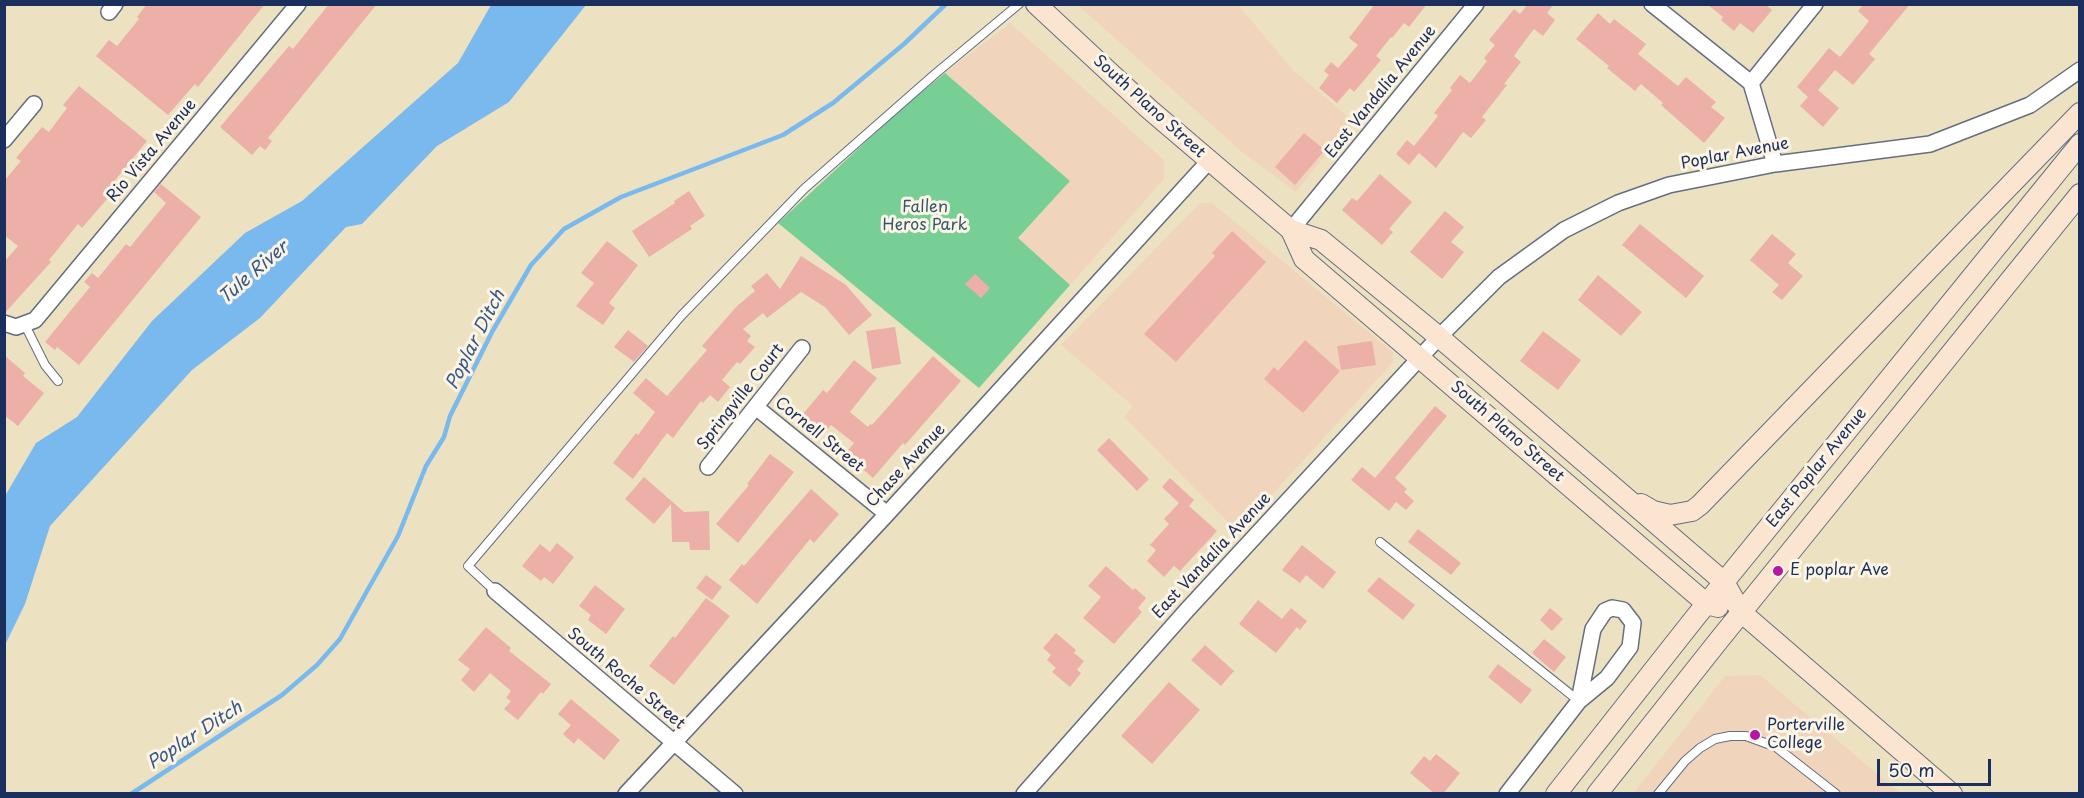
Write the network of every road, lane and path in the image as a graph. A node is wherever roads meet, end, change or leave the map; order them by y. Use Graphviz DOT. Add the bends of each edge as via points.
graph roads {
  1 [pos="298,4"];
  2 [pos="1019,4"];
  3 [pos="1036,4"];
  4 [pos="1476,4"];
  5 [pos="1652,4"];
  6 [pos="1815,4"];
  7 [pos="2079,70"];
  8 [pos="1751,83"];
  9 [pos="34,104"];
  10 [pos="2079,112"];
  11 [pos="4,140"];
  12 [pos="2079,144"];
  13 [pos="1209,161"];
  14 [pos="1775,164"];
  15 [pos="2079,194"];
  16 [pos="1291,230"];
  17 [pos="4,323"];
  18 [pos="30,323"];
  19 [pos="1431,347"];
  20 [pos="802,348"];
  21 [pos="58,381"];
  22 [pos="757,408"];
  23 [pos="708,468"];
  24 [pos="1615,489"];
  25 [pos="887,514"];
  26 [pos="1380,542"];
  27 [pos="1724,582"];
  28 [pos="495,591"];
  29 [pos="1707,604"];
  30 [pos="1741,612"];
  31 [pos="1579,701"];
  32 [pos="673,742"];
  33 [pos="1028,792"];
  34 [pos="626,794"];
  35 [pos="735,794"];
  36 [pos="1507,794"];
  37 [pos="1556,794"];
  38 [pos="1597,794"];
  39 [pos="1659,794"];
  40 [pos="1836,794"];
  41 [pos="1952,794"];
  1 -- 18 [label="street, Rio Vista Avenue"];
  2 -- 28 [label="lane" via="804,189 681,316 468,566"];
  3 -- 13 [label="main road, South Plano Street"];
  4 -- 16 [label="street, East Vandalia Avenue"];
  5 -- 8 [label="street"];
  6 -- 8 [label="street"];
  7 -- 14 [label="street, Poplar Avenue" via="2030,105 1930,144"];
  8 -- 14 [label="street"];
  9 -- 11 [label="street"];
  10 -- 24 [label="main road" via="1700,505 1692,511 1670,515"];
  12 -- 27 [label="main road, East Poplar Avenue"];
  13 -- 16 [label="main road, South Plano Street"];
  13 -- 25 [label="street, Chase Avenue"];
  14 -- 19 [label="street, Poplar Avenue" via="1669,185 1618,203 1564,230 1499,277"];
  15 -- 30 [label="main road, East Poplar Avenue"];
  16 -- 19 [label="main road, South Plano Street" via="1321,240"];
  16 -- 19 [label="main road, South Plano Street" via="1304,259"];
  17 -- 18 [label="street" via="16,327"];
  18 -- 21 [label="lane" via="45,365"];
  19 -- 24 [label="main road, South Plano Street"];
  19 -- 29 [label="main road, South Plano Street"];
  19 -- 33 [label="street, East Vandalia Avenue" via="1187,610"];
  20 -- 22 [label="street, Springville Court"];
  22 -- 23 [label="street, Springville Court"];
  22 -- 25 [label="street, Cornell Street"];
  24 -- 27 [label="main road, South Plano Street"];
  25 -- 32 [label="street, Chase Avenue"];
  26 -- 31 [label="lane"];
  27 -- 29 [label="main road, East Poplar Avenue"];
  27 -- 30 [label="main road, South Plano Street"];
  28 -- 32 [label="street, South Roche Street"];
  29 -- 30 [label="main road, South Plano Street"];
  29 -- 37 [label="main road, East Poplar Avenue"];
  30 -- 38 [label="main road, East Poplar Avenue"];
  30 -- 41 [label="main road, South Plano Street"];
  31 -- 31 [label="street" via="1593,628 1605,611 1623,610 1633,623 1630,647 1607,678"];
  31 -- 36 [label="street"];
  32 -- 34 [label="street, Chase Avenue"];
  32 -- 35 [label="street, South Roche Street"];
  39 -- 40 [label="lane" via="1700,748 1715,739 1746,736 1776,747"];
}
